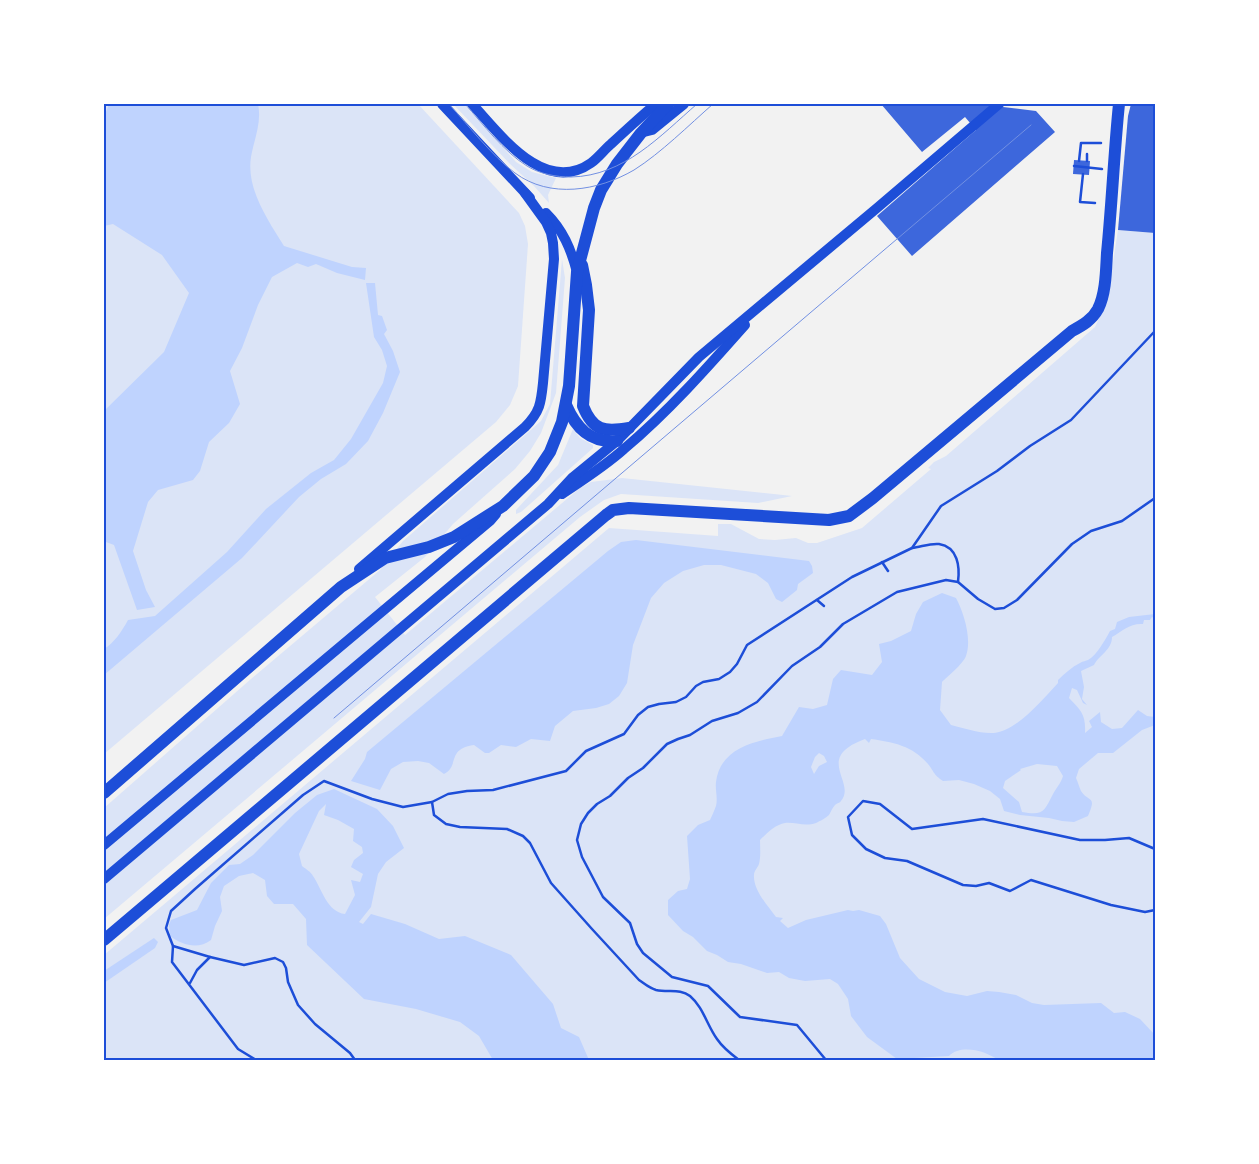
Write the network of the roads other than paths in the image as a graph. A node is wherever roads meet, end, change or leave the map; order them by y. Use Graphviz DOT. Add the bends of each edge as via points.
graph roads {
  1 [pos="442,104"];
  2 [pos="472,104"];
  3 [pos="660,104"];
  4 [pos="668,104"];
  5 [pos="684,104"];
  6 [pos="999,104"];
  7 [pos="1119,104"];
  8 [pos="641,132"];
  9 [pos="525,193"];
  10 [pos="580,258"];
  11 [pos="577,272"];
  12 [pos="758,308"];
  13 [pos="566,405"];
  14 [pos="629,428"];
  15 [pos="617,441"];
  16 [pos="548,504"];
  17 [pos="503,506"];
  18 [pos="341,587"];
  19 [pos="104,793"];
  20 [pos="104,845"];
  21 [pos="104,879"];
  22 [pos="104,940"];
  1 -- 9 [label="main road"];
  2 -- 3 [label="main road" via="517,152 538,166 565,172 591,162 651,108"];
  4 -- 8 [label="main road"];
  5 -- 8 [label="main road" via="652,130"];
  6 -- 12 [label="main road"];
  7 -- 22 [label="main road" via="1105,276 1099,306 1085,324 1072,331 849,516 829,520 629,508 606,514"];
  8 -- 10 [label="main road" via="613,170 598,199"];
  9 -- 11 [label="main road" via="565,237"];
  9 -- 18 [label="main road" via="551,233 554,259 538,412 525,427"];
  10 -- 11 [label="main road"];
  10 -- 14 [label="main road" via="589,310 583,406 590,420 599,428 613,431"];
  11 -- 13 [label="main road"];
  12 -- 14 [label="main road" via="699,356"];
  12 -- 16 [label="main road" via="691,384 643,432"];
  13 -- 15 [label="main road" via="584,432 601,441"];
  13 -- 17 [label="main road" via="558,436 543,464"];
  14 -- 15 [label="main road"];
  15 -- 16 [label="main road" via="573,477"];
  16 -- 21 [label="main road"];
  17 -- 18 [label="main road" via="448,540 385,558"];
  17 -- 20 [label="main road" via="490,521"];
  18 -- 19 [label="main road"];
}
